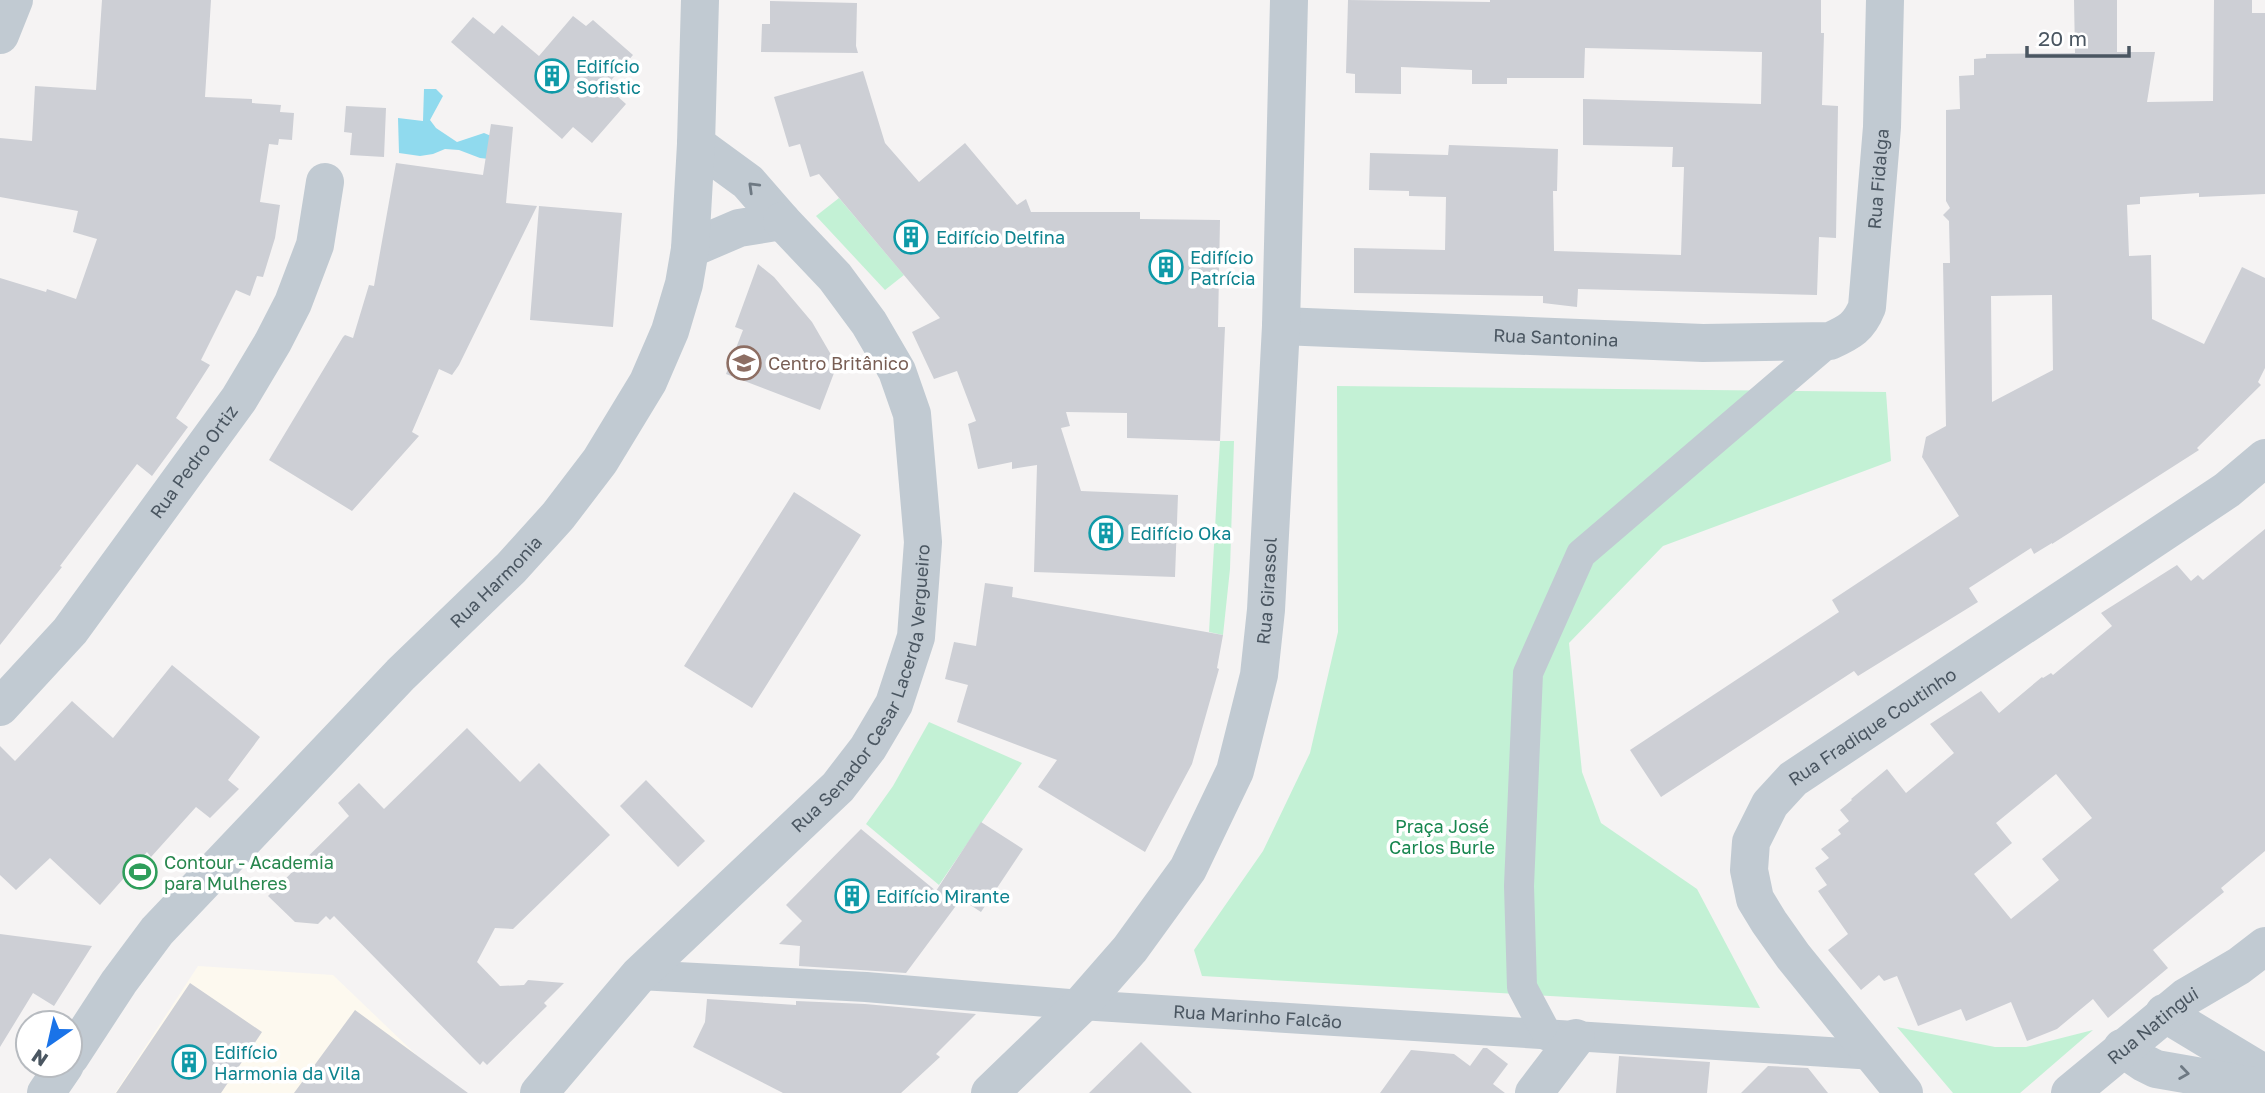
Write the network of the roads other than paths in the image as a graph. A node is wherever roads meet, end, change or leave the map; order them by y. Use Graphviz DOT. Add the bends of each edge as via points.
graph roads {
  1 [pos="14,0"];
  2 [pos="700,0"];
  3 [pos="1290,0"];
  4 [pos="1885,0"];
  5 [pos="0,35"];
  6 [pos="696,145"];
  7 [pos="325,182"];
  8 [pos="782,221"];
  9 [pos="690,248"];
  10 [pos="1281,326"];
  11 [pos="1830,341"];
  12 [pos="2265,458"];
  13 [pos="0,707"];
  14 [pos="2252,956"];
  15 [pos="639,975"];
  16 [pos="1081,1006"];
  17 [pos="2174,1020"];
  18 [pos="84,1036"];
  19 [pos="1562,1037"];
  20 [pos="1875,1055"];
  21 [pos="2133,1056"];
  22 [pos="2265,1074"];
  23 [pos="2265,1091"];
  24 [pos="539,1093"];
  25 [pos="990,1093"];
  26 [pos="1534,1093"];
  27 [pos="1904,1093"];
  28 [pos="2070,1093"];
  29 [pos="2105,1093"];
  1 -- 5 [label="street"];
  2 -- 6 [label="street, Rua Harmonia"];
  3 -- 10 [label="street, Rua Girassol"];
  4 -- 11 [label="street, Rua Fidalga" via="1882,127 1867,307 1861,322"];
  8 -- 6 [label="street, Rua Senador Cesar Lacerda Vergueiro, one-way" via="748,182"];
  6 -- 9 [label="street, Rua Harmonia"];
  7 -- 13 [label="street, Rua Pedro Ortiz" via="315,245 293,303 239,399 70,631"];
  8 -- 9 [label="street" via="739,228"];
  8 -- 15 [label="street, Rua Senador Cesar Lacerda Vergueiro" via="835,277 869,323 897,371 912,414 923,542 916,638 894,704 838,787"];
  9 -- 18 [label="street, Rua Harmonia" via="670,331 648,382 600,461 558,516 157,931"];
  10 -- 11 [label="street, Rua Santonina" via="1703,342"];
  10 -- 16 [label="street, Rua Girassol" via="1266,610 1259,675 1234,771 1188,869 1130,949"];
  11 -- 19 [label="street" via="1581,554 1528,673 1518,886 1522,987"];
  12 -- 20 [label="street, Rua Fradique Coutinho" via="2227,489 1793,779 1770,804 1751,842 1749,870 1755,899 1793,957"];
  14 -- 17 [label="street, Rua Natingui" via="2203,1009"];
  15 -- 16 [label="street, Rua Marinho Falcão" via="866,987"];
  15 -- 24 [label="street, Rua Senador Cesar Lacerda Vergueiro"];
  16 -- 19 [label="street, Rua Marinho Falcão"];
  16 -- 25 [label="street, Rua Girassol"];
  17 -- 21 [label="street, Rua Natingui"];
  17 -- 22 [label="street"];
  19 -- 20 [label="street, Rua Marinho Falcão"];
  19 -- 26 [label="street"];
  20 -- 27 [label="street, Rua Fradique Coutinho"];
  21 -- 23 [label="street, one-way" via="2169,1071"];
  21 -- 28 [label="street, Rua Natingui"];
  21 -- 29 [label="street, Rua Natingui"];
}
